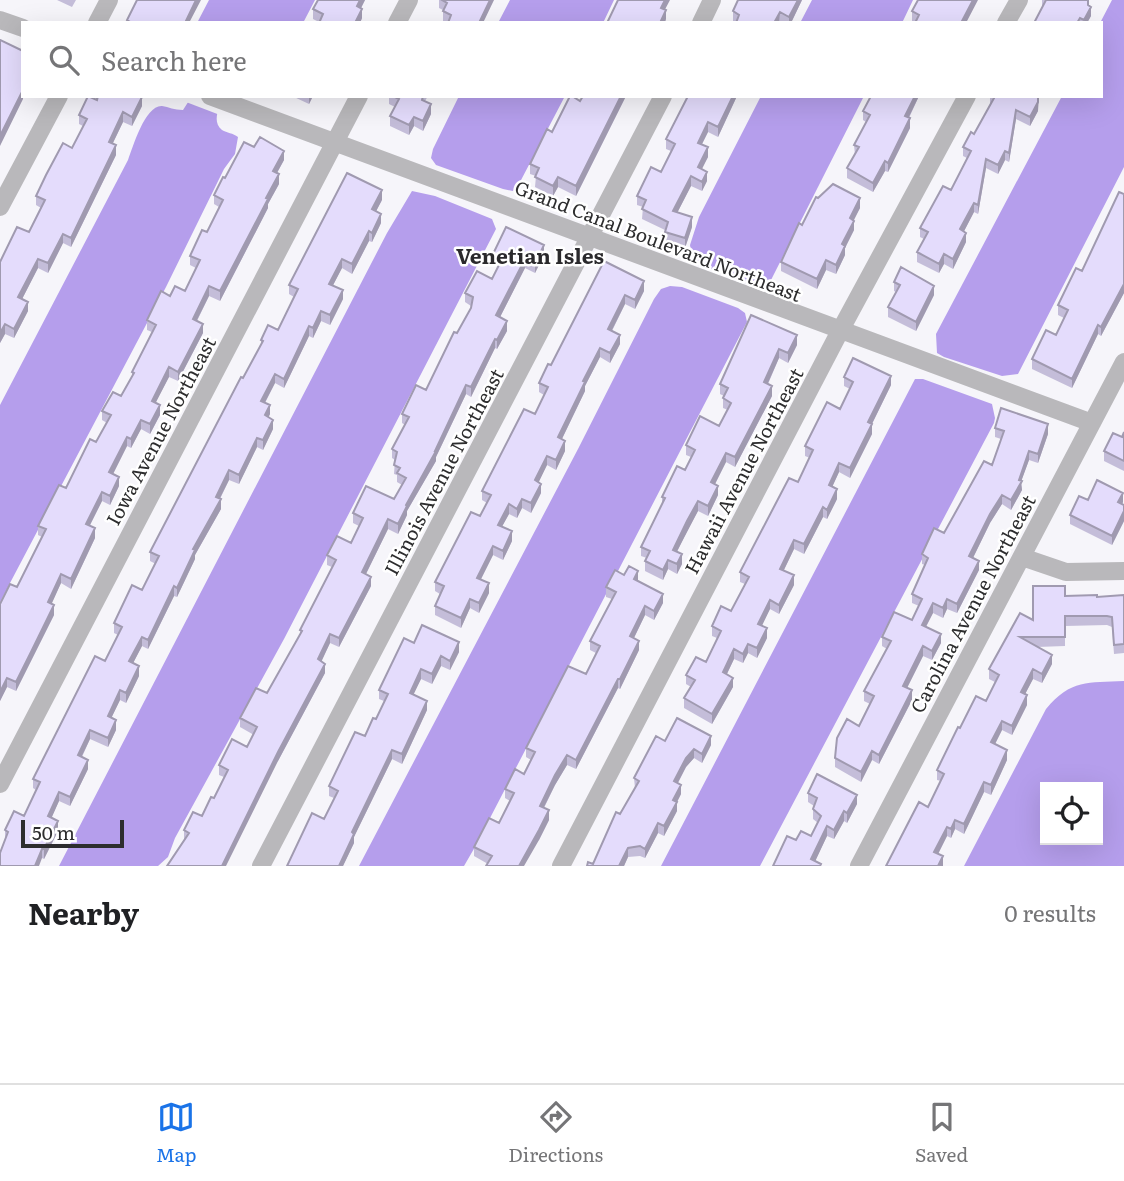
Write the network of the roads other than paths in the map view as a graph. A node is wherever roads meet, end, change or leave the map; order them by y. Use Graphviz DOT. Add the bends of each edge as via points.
graph roads {
  1 [pos="109,0"];
  2 [pos="409,0"];
  3 [pos="712,0"];
  4 [pos="1018,0"];
  5 [pos="0,20"];
  6 [pos="98,21"];
  7 [pos="398,21"];
  8 [pos="702,21"];
  9 [pos="1007,21"];
  10 [pos="21,27"];
  11 [pos="58,98"];
  12 [pos="216,98"];
  13 [pos="358,98"];
  14 [pos="662,98"];
  15 [pos="966,98"];
  16 [pos="335,143"];
  17 [pos="0,207"];
  18 [pos="590,237"];
  19 [pos="840,331"];
  20 [pos="1124,362"];
  21 [pos="1092,423"];
  22 [pos="1022,557"];
  23 [pos="1124,571"];
  24 [pos="0,784"];
  25 [pos="261,866"];
  26 [pos="561,866"];
  27 [pos="859,866"];
  1 -- 6 [label="street"];
  2 -- 7 [label="street"];
  3 -- 8 [label="street"];
  4 -- 9 [label="street"];
  5 -- 10 [label="street"];
  11 -- 17 [label="street"];
  12 -- 16 [label="street, Grand Canal Boulevard Northeast"];
  13 -- 16 [label="street, Iowa Avenue Northeast"];
  14 -- 18 [label="street, Illinois Avenue Northeast"];
  15 -- 19 [label="street, Hawaii Avenue Northeast"];
  16 -- 18 [label="street, Grand Canal Boulevard Northeast"];
  16 -- 24 [label="street, Iowa Avenue Northeast"];
  18 -- 19 [label="street, Grand Canal Boulevard Northeast"];
  18 -- 25 [label="street, Illinois Avenue Northeast"];
  19 -- 21 [label="street, Grand Canal Boulevard Northeast"];
  19 -- 26 [label="street, Hawaii Avenue Northeast"];
  20 -- 21 [label="street, Carolina Avenue Northeast"];
  21 -- 22 [label="street, Carolina Avenue Northeast"];
  22 -- 23 [label="street" via="1066,572"];
  22 -- 27 [label="street, Carolina Avenue Northeast"];
}
